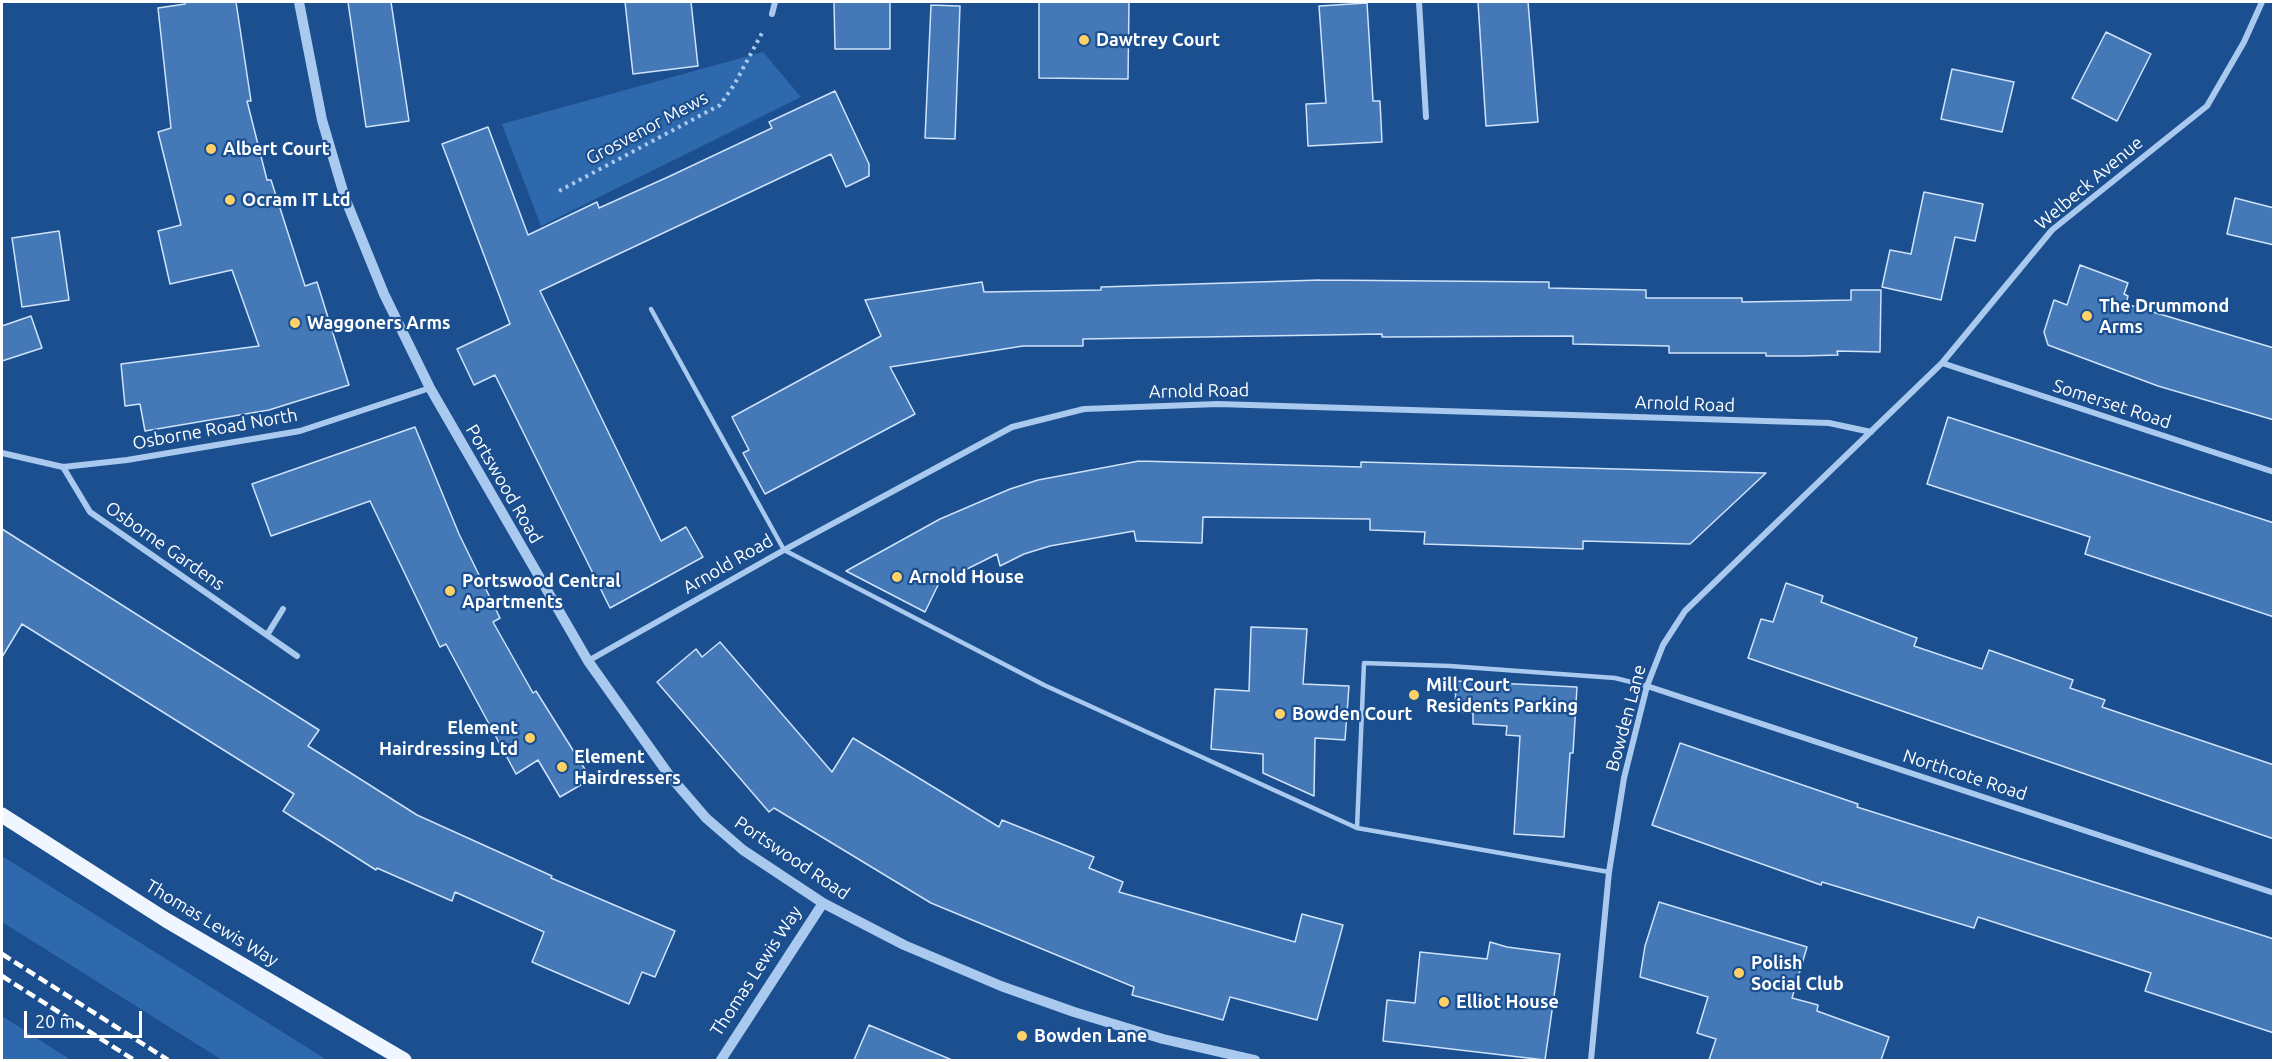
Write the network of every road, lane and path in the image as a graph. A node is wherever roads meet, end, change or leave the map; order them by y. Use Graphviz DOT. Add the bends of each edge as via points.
graph roads {
  1 [pos="299,2"];
  2 [pos="775,2"];
  3 [pos="1419,2"];
  4 [pos="2262,2"];
  5 [pos="772,14"];
  6 [pos="1426,117"];
  7 [pos="559,191"];
  8 [pos="651,309"];
  9 [pos="1942,363"];
  10 [pos="429,388"];
  11 [pos="1871,432"];
  12 [pos="2,453"];
  13 [pos="63,467"];
  14 [pos="2274,472"];
  15 [pos="784,550"];
  16 [pos="283,609"];
  17 [pos="267,635"];
  18 [pos="297,656"];
  19 [pos="588,661"];
  20 [pos="1647,686"];
  21 [pos="2,815"];
  22 [pos="1357,828"];
  23 [pos="1609,872"];
  24 [pos="2274,893"];
  25 [pos="823,903"];
  26 [pos="405,1060"];
  27 [pos="721,1060"];
  28 [pos="1255,1060"];
  29 [pos="1591,1060"];
  1 -- 10 [label="street, Portswood Road" via="322,120 345,198 384,294"];
  2 -- 5 [label="street"];
  3 -- 6 [label="street"];
  4 -- 9 [label="street, Welbeck Avenue" via="2207,106 2052,230"];
  5 -- 7 [label="path, Grosvenor Mews" via="720,105"];
  8 -- 15 [label="lane"];
  9 -- 11 [label="street, Welbeck Avenue"];
  9 -- 14 [label="street, Somerset Road"];
  10 -- 13 [label="street, Osborne Road North" via="300,431"];
  10 -- 19 [label="street, Portswood Road"];
  11 -- 15 [label="street, Arnold Road" via="1829,423 1218,404 1084,409 1012,427"];
  11 -- 20 [label="street, Bowden Lane" via="1685,611 1663,645"];
  12 -- 13 [label="street, Osborne Road North"];
  13 -- 17 [label="street, Osborne Gardens" via="90,512"];
  15 -- 19 [label="street, Arnold Road"];
  15 -- 22 [label="lane" via="1044,685"];
  16 -- 17 [label="street"];
  17 -- 18 [label="street, Osborne Gardens"];
  19 -- 25 [label="street, Portswood Road" via="669,775 706,818 743,850"];
  20 -- 22 [label="lane" via="1615,678 1364,663"];
  20 -- 23 [label="street, Bowden Lane" via="1624,778"];
  20 -- 24 [label="street, Northcote Road"];
  21 -- 26 [label="main road, Thomas Lewis Way" via="166,920"];
  22 -- 23 [label="lane"];
  23 -- 29 [label="street, Bowden Lane"];
  25 -- 27 [label="street, Thomas Lewis Way"];
  25 -- 28 [label="street, Portswood Road" via="904,945 1011,990 1163,1039"];
}
